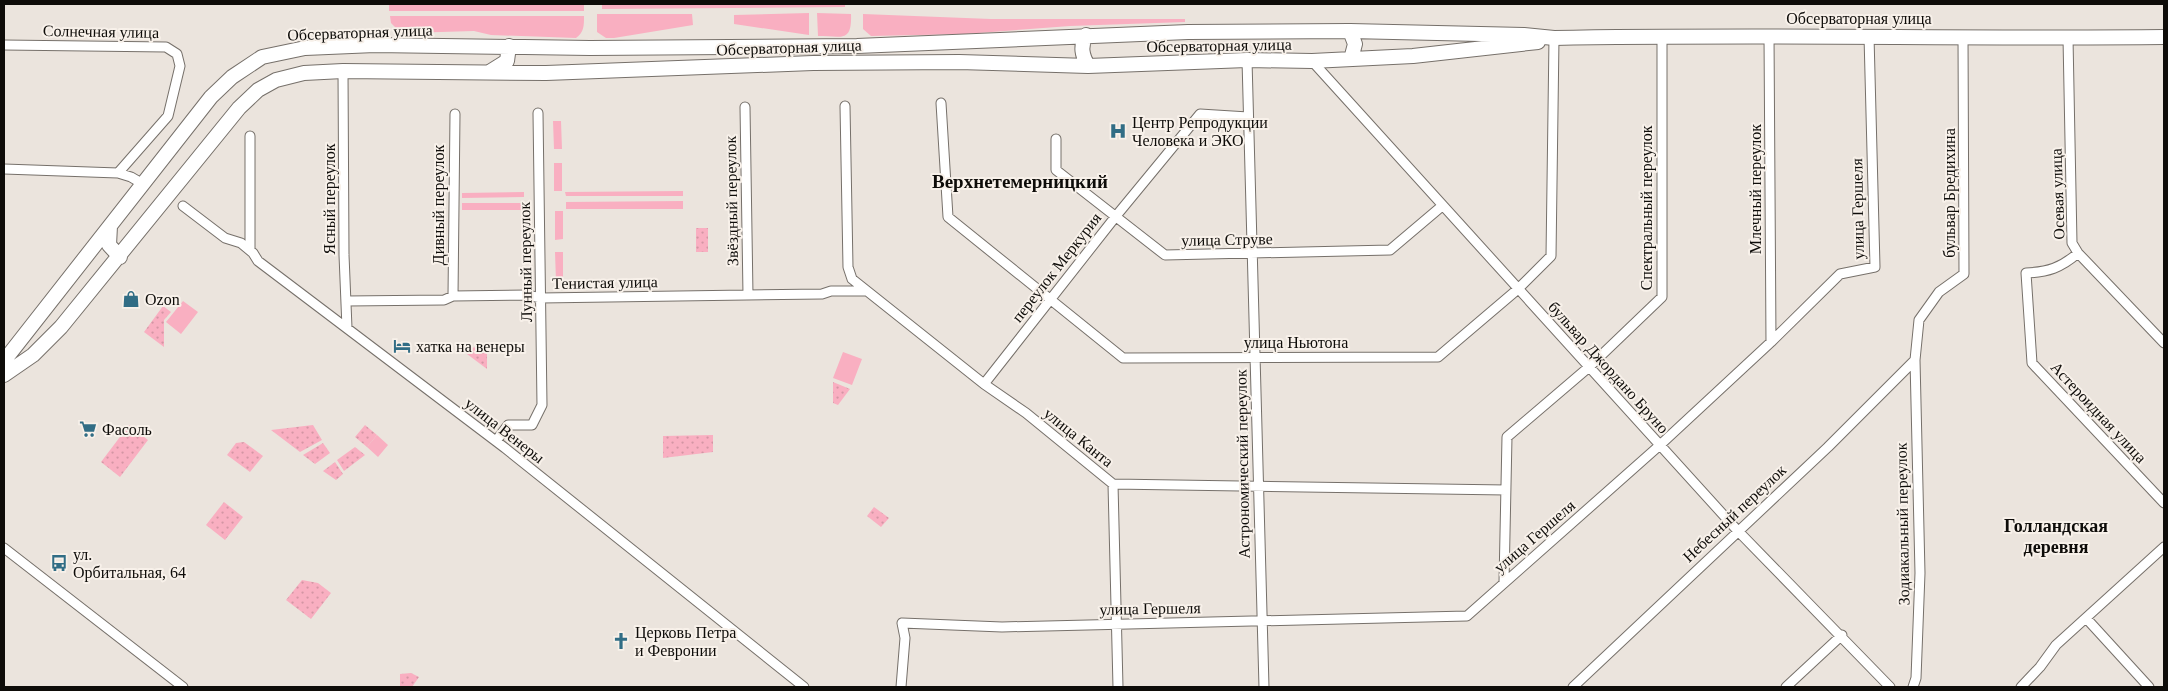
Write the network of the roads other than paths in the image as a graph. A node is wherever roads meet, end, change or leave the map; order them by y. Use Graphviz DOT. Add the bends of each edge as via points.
graph roads {
  1 [pos="1350,31"];
  2 [pos="1086,35"];
  3 [pos="1769,35"];
  4 [pos="1662,36"];
  5 [pos="1869,36"];
  6 [pos="1963,36"];
  7 [pos="2164,37"];
  8 [pos="1554,38"];
  9 [pos="2068,38"];
  10 [pos="4,44"];
  11 [pos="509,46"];
  12 [pos="1351,59"];
  13 [pos="1247,60"];
  14 [pos="1312,61"];
  15 [pos="1088,66"];
  16 [pos="342,71"];
  17 [pos="491,71"];
  18 [pos="941,103"];
  19 [pos="845,106"];
  20 [pos="745,107"];
  21 [pos="538,112"];
  22 [pos="455,114"];
  23 [pos="1248,117"];
  24 [pos="250,136"];
  25 [pos="1056,139"];
  26 [pos="4,169"];
  27 [pos="118,173"];
  28 [pos="143,184"];
  29 [pos="183,206"];
  30 [pos="1442,206"];
  31 [pos="1116,216"];
  32 [pos="110,226"];
  33 [pos="250,250"];
  34 [pos="1251,253"];
  35 [pos="2078,253"];
  36 [pos="120,257"];
  37 [pos="1518,289"];
  38 [pos="865,291"];
  39 [pos="748,295"];
  40 [pos="453,296"];
  41 [pos="541,298"];
  42 [pos="1050,299"];
  43 [pos="347,301"];
  44 [pos="347,328"];
  45 [pos="1771,342"];
  46 [pos="2164,343"];
  47 [pos="1255,357"];
  48 [pos="1915,360"];
  49 [pos="4,362"];
  50 [pos="1589,367"];
  51 [pos="4,375"];
  52 [pos="984,384"];
  53 [pos="496,441"];
  54 [pos="1660,445"];
  55 [pos="1113,484"];
  56 [pos="1258,487"];
  57 [pos="1506,490"];
  58 [pos="2164,503"];
  59 [pos="1737,530"];
  60 [pos="2164,547"];
  61 [pos="4,548"];
  62 [pos="1504,582"];
  63 [pos="2086,618"];
  64 [pos="1261,620"];
  65 [pos="1116,624"];
  66 [pos="1842,635"];
  67 [pos="183,687"];
  68 [pos="804,687"];
  69 [pos="901,687"];
  70 [pos="1118,687"];
  71 [pos="1264,687"];
  72 [pos="1573,687"];
  73 [pos="1786,687"];
  74 [pos="1890,687"];
  75 [pos="1913,687"];
  76 [pos="2021,687"];
  77 [pos="2149,687"];
  1 -- 2 [label="main road, Обсерваторная улица"];
  1 -- 8 [label="main road, Обсерваторная улица"];
  1 -- 12 [label="main road" via="1356,44"];
  2 -- 11 [label="main road, Обсерваторная улица" via="857,46"];
  2 -- 15 [label="main road" via="1081,51"];
  3 -- 4 [label="main road, Обсерваторная улица"];
  3 -- 5 [label="main road, Обсерваторная улица"];
  3 -- 45 [label="street, Млечный переулок"];
  4 -- 8 [label="main road, Обсерваторная улица"];
  4 -- 50 [label="street, Спектральный переулок" via="1662,298"];
  5 -- 6 [label="main road, Обсерваторная улица"];
  5 -- 45 [label="street, улица Гершеля" via="1875,267 1840,274"];
  6 -- 9 [label="main road, Обсерваторная улица"];
  6 -- 48 [label="street, бульвар Бредихина" via="1964,274 1940,292 1919,320"];
  7 -- 9 [label="main road, Обсерваторная улица"];
  8 -- 12 [label="main road, Обсерваторная улица" via="1530,44"];
  8 -- 37 [label="street, улица Ньютона" via="1551,256"];
  9 -- 35 [label="street, Осевая улица" via="2072,243"];
  10 -- 27 [label="street, Солнечная улица" via="166,47 177,54 180,66 168,116"];
  11 -- 17 [label="main road" via="508,60"];
  11 -- 28 [label="main road, Обсерваторная улица" via="305,48 262,57 232,77 211,97"];
  12 -- 14 [label="main road, Обсерваторная улица"];
  13 -- 14 [label="main road, Обсерваторная улица"];
  13 -- 15 [label="main road, Обсерваторная улица"];
  13 -- 23 [label="street, Астрономический переулок"];
  14 -- 30 [label="street, бульвар Джордано Бруно"];
  15 -- 17 [label="main road, Обсерваторная улица" via="959,62 813,63 546,73"];
  16 -- 17 [label="main road, Обсерваторная улица"];
  16 -- 36 [label="main road, Обсерваторная улица" via="289,76 258,90 239,108"];
  16 -- 43 [label="street, Ясный переулок"];
  18 -- 42 [label="street, улица Ньютона" via="948,217"];
  19 -- 38 [label="street, улица Канта" via="848,267 852,279"];
  20 -- 39 [label="street, Звёздный переулок"];
  21 -- 41 [label="street, Лунный переулок"];
  22 -- 40 [label="street, Дивный переулок"];
  23 -- 31 [label="street, переулок Меркурия" via="1200,114"];
  23 -- 34 [label="street, Астрономический переулок"];
  24 -- 33 [label="street"];
  25 -- 31 [label="street, улица Струве" via="1056,170"];
  26 -- 27 [label="street"];
  27 -- 28 [label="street"];
  28 -- 32 [label="main road, Обсерваторная улица"];
  29 -- 33 [label="street, улица Венеры" via="226,238 238,241"];
  30 -- 34 [label="street, улица Струве" via="1390,250"];
  30 -- 37 [label="street, бульвар Джордано Бруно"];
  31 -- 34 [label="street, улица Струве" via="1165,255"];
  31 -- 42 [label="street, переулок Меркурия"];
  32 -- 36 [label="main road" via="109,245"];
  32 -- 49 [label="main road, Обсерваторная улица"];
  33 -- 44 [label="street, улица Венеры" via="258,261"];
  34 -- 47 [label="street, Астрономический переулок"];
  35 -- 46 [label="street, Осевая улица"];
  35 -- 58 [label="street, Астероидная улица" via="2065,265 2026,273 2032,363"];
  36 -- 51 [label="main road, Обсерваторная улица" via="61,327 32,356"];
  37 -- 47 [label="street, улица Ньютона" via="1438,357"];
  37 -- 50 [label="street, бульвар Джордано Бруно"];
  38 -- 39 [label="street, Тенистая улица"];
  38 -- 52 [label="street, улица Канта"];
  39 -- 41 [label="street, Тенистая улица"];
  40 -- 41 [label="street, Тенистая улица" via="527,295"];
  40 -- 43 [label="street, Тенистая улица" via="444,300"];
  41 -- 53 [label="street, Лунный переулок" via="542,405 532,425 508,426"];
  42 -- 47 [label="street, улица Ньютона" via="1123,358"];
  42 -- 52 [label="street, переулок Меркурия"];
  43 -- 44 [label="street, Ясный переулок"];
  44 -- 53 [label="street, улица Венеры"];
  45 -- 54 [label="street, улица Гершеля"];
  47 -- 56 [label="street, Астрономический переулок"];
  48 -- 59 [label="street, Небесный переулок"];
  48 -- 75 [label="street, Зодиакальный переулок" via="1920,573"];
  50 -- 54 [label="street, бульвар Джордано Бруно"];
  50 -- 57 [label="street, Спектральный переулок" via="1507,437"];
  52 -- 55 [label="street, улица Канта" via="1026,413"];
  53 -- 68 [label="street, улица Венеры"];
  54 -- 59 [label="street, бульвар Джордано Бруно"];
  54 -- 62 [label="street, улица Гершеля"];
  55 -- 56 [label="street, улица Канта"];
  55 -- 65 [label="street"];
  56 -- 57 [label="street, улица Канта"];
  56 -- 64 [label="street, Астрономический переулок"];
  57 -- 62 [label="street, Спектральный переулок"];
  59 -- 66 [label="street, бульвар Джордано Бруно"];
  59 -- 72 [label="street, Небесный переулок"];
  60 -- 63 [label="street"];
  61 -- 67 [label="street"];
  62 -- 64 [label="street, улица Гершеля" via="1467,616"];
  63 -- 76 [label="street" via="2056,645"];
  63 -- 77 [label="street"];
  64 -- 65 [label="street, улица Гершеля"];
  64 -- 71 [label="street, Астрономический переулок"];
  65 -- 69 [label="street, улица Гершеля" via="1002,627 902,623 905,638"];
  65 -- 70 [label="street"];
  66 -- 73 [label="street"];
  66 -- 74 [label="street, бульвар Джордано Бруно"];
}
